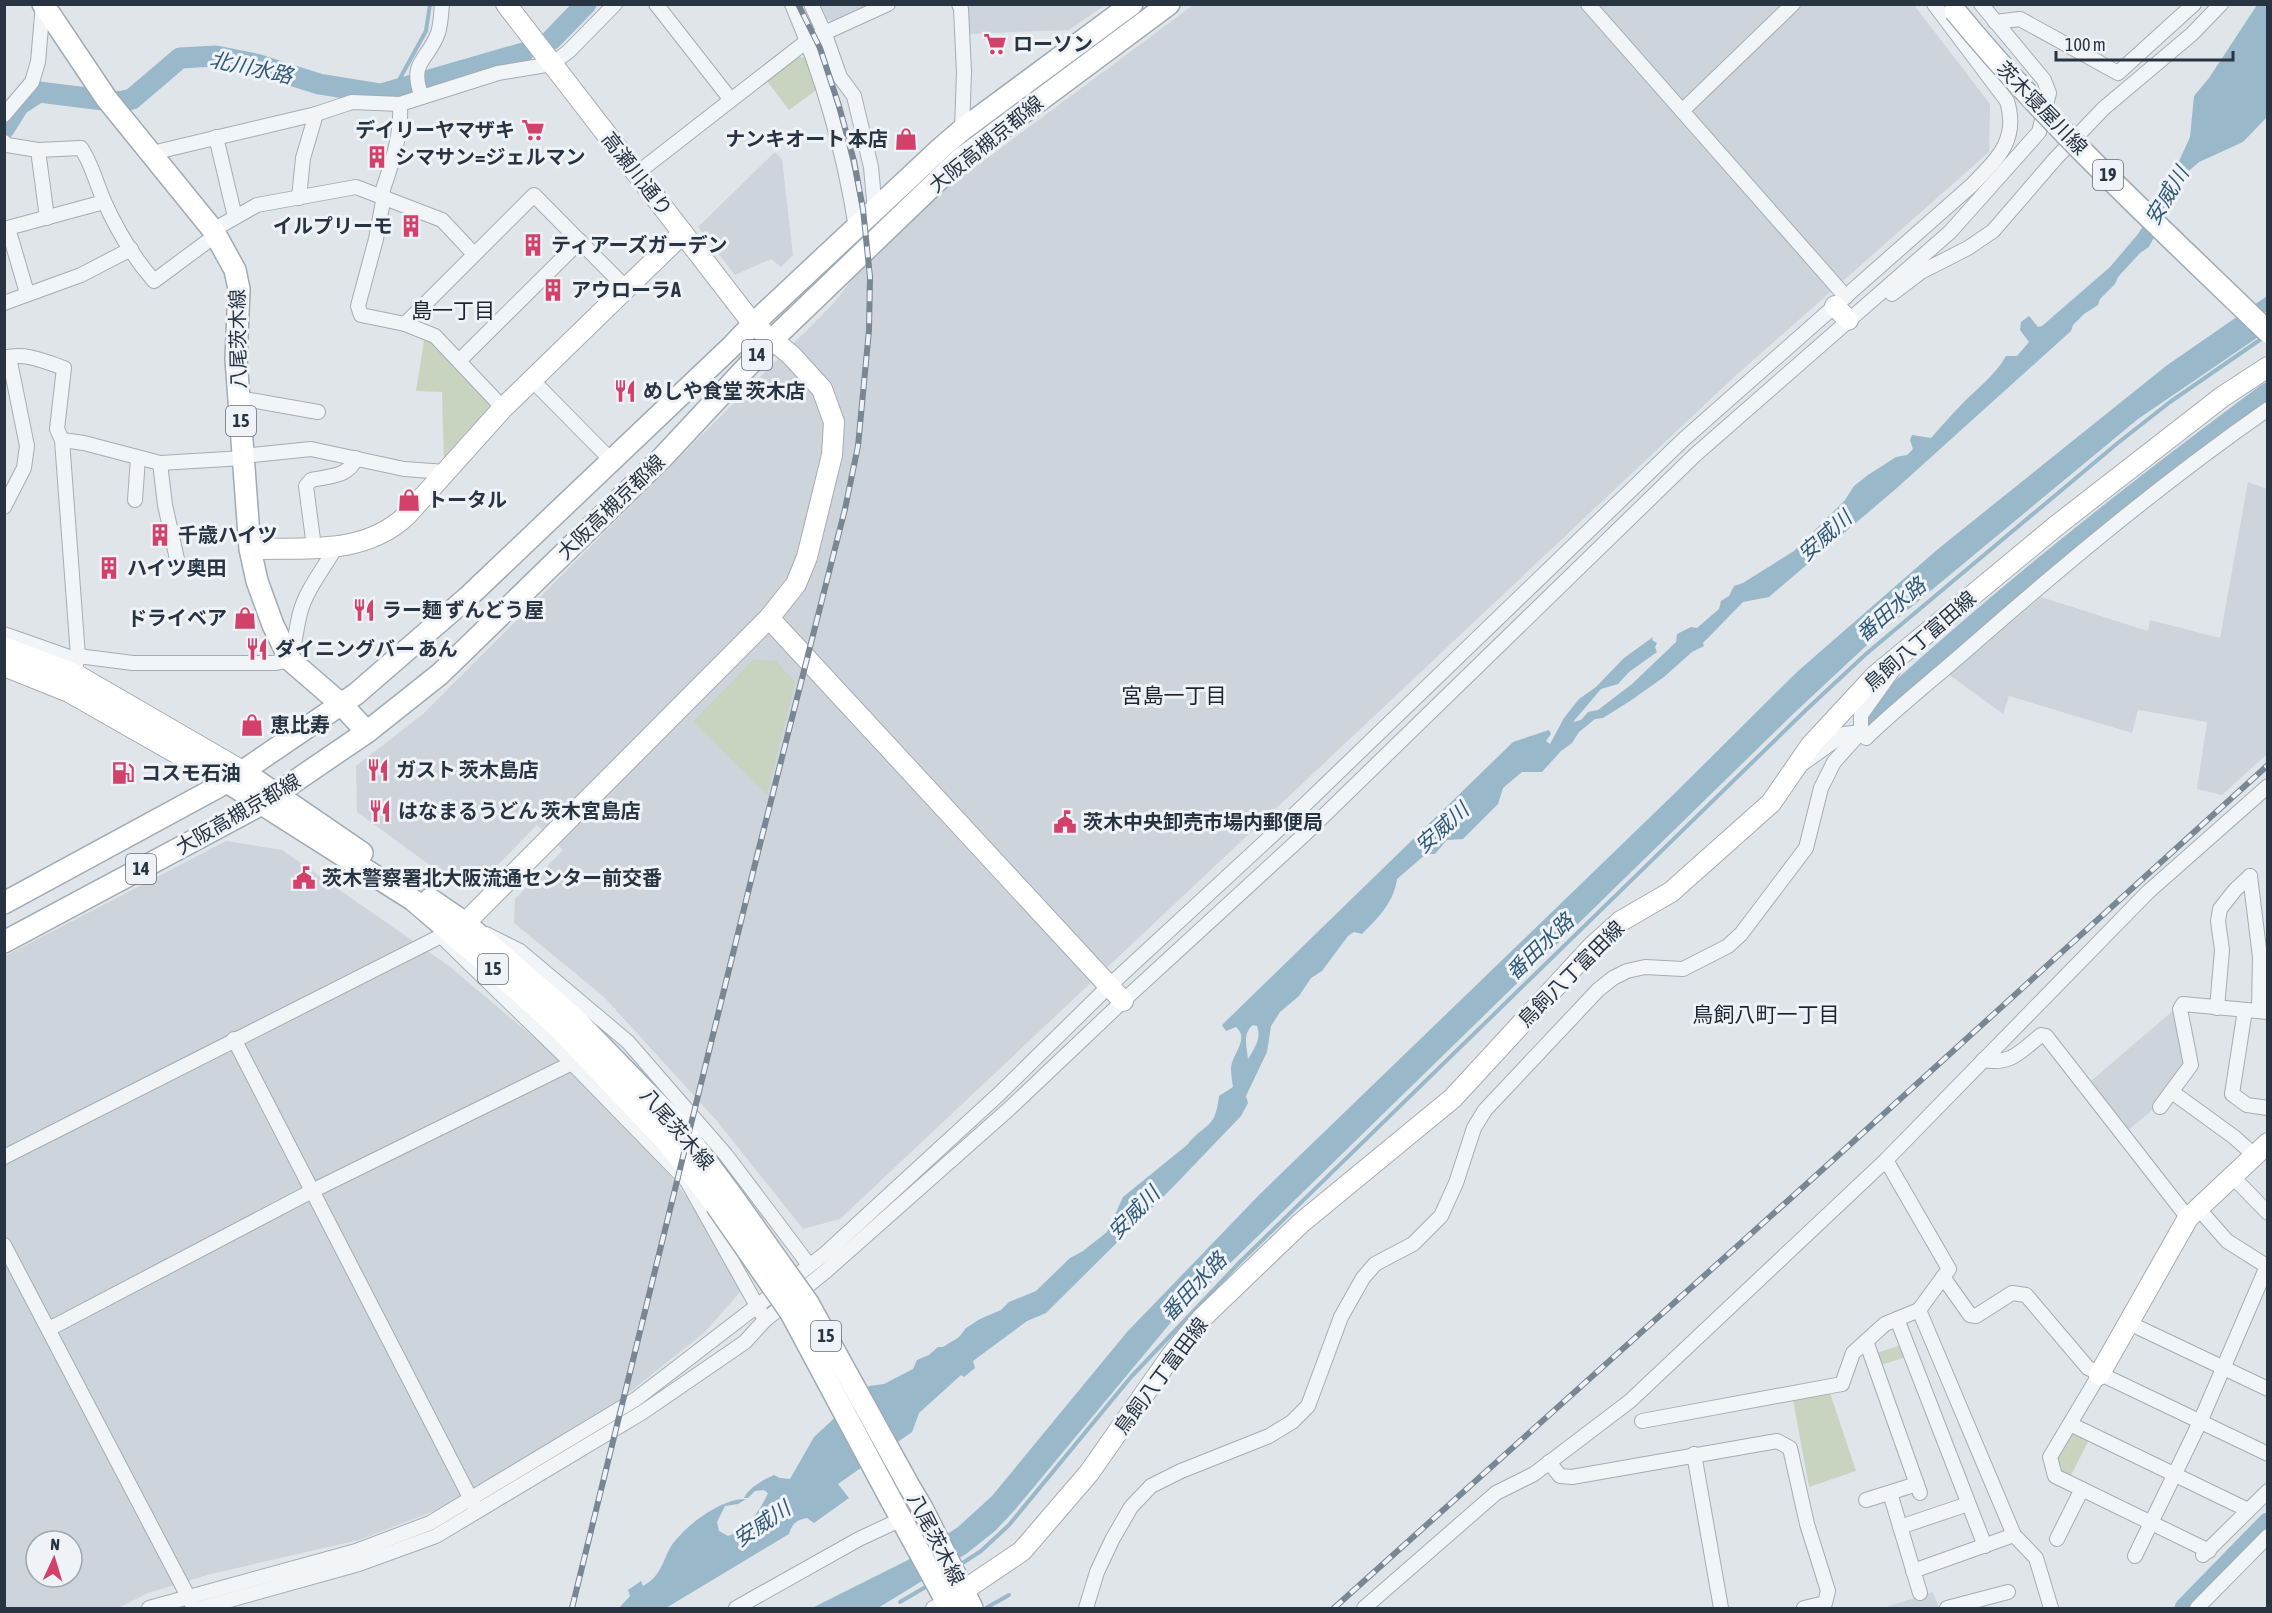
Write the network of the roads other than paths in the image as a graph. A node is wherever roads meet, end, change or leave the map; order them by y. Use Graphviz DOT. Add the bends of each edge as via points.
graph roads {
  1 [pos="442,4"];
  2 [pos="506,4"];
  3 [pos="615,4"];
  4 [pos="656,4"];
  5 [pos="792,4"];
  6 [pos="811,4"];
  7 [pos="888,4"];
  8 [pos="959,4"];
  9 [pos="1132,4"];
  10 [pos="1169,4"];
  11 [pos="1588,4"];
  12 [pos="1934,4"];
  13 [pos="1981,4"];
  14 [pos="2194,4"];
  15 [pos="2221,4"];
  16 [pos="43,5"];
  17 [pos="1792,5"];
  18 [pos="1957,7"];
  19 [pos="1995,22"];
  20 [pos="824,32"];
  21 [pos="807,41"];
  22 [pos="552,64"];
  23 [pos="420,89"];
  24 [pos="2049,93"];
  25 [pos="731,100"];
  26 [pos="2007,101"];
  27 [pos="400,104"];
  28 [pos="1682,111"];
  29 [pos="316,114"];
  30 [pos="4,115"];
  31 [pos="962,130"];
  32 [pos="216,137"];
  33 [pos="6,144"];
  34 [pos="38,150"];
  35 [pos="152,153"];
  36 [pos="636,174"];
  37 [pos="383,196"];
  38 [pos="298,198"];
  39 [pos="104,202"];
  40 [pos="875,211"];
  41 [pos="236,217"];
  42 [pos="47,218"];
  43 [pos="856,228"];
  44 [pos="6,229"];
  45 [pos="215,232"];
  46 [pos="683,233"];
  47 [pos="580,241"];
  48 [pos="131,249"];
  49 [pos="474,254"];
  50 [pos="626,288"];
  51 [pos="27,293"];
  52 [pos="1875,298"];
  53 [pos="4,303"];
  54 [pos="1843,307"];
  55 [pos="2268,312"];
  56 [pos="405,324"];
  57 [pos="753,324"];
  58 [pos="2268,332"];
  59 [pos="772,340"];
  60 [pos="7,357"];
  61 [pos="459,361"];
  62 [pos="2267,368"];
  63 [pos="533,381"];
  64 [pos="239,398"];
  65 [pos="503,408"];
  66 [pos="2268,409"];
  67 [pos="318,412"];
  68 [pos="62,440"];
  69 [pos="244,457"];
  70 [pos="138,458"];
  71 [pos="356,458"];
  72 [pos="611,460"];
  73 [pos="160,463"];
  74 [pos="446,472"];
  75 [pos="135,500"];
  76 [pos="4,507"];
  77 [pos="314,547"];
  78 [pos="336,547"];
  79 [pos="250,549"];
  80 [pos="177,559"];
  81 [pos="769,618"];
  82 [pos="4,634"];
  83 [pos="4,647"];
  84 [pos="1907,650"];
  85 [pos="290,660"];
  86 [pos="4,666"];
  87 [pos="75,670"];
  88 [pos="342,705"];
  89 [pos="368,732"];
  90 [pos="1861,732"];
  91 [pos="1794,770"];
  92 [pos="235,777"];
  93 [pos="2268,786"];
  94 [pos="269,800"];
  95 [pos="413,900"];
  96 [pos="4,903"];
  97 [pos="465,923"];
  98 [pos="441,936"];
  99 [pos="4,942"];
  100 [pos="465,959"];
  101 [pos="512,985"];
  102 [pos="1109,986"];
  103 [pos="1123,1001"];
  104 [pos="2217,1008"];
  105 [pos="2257,1011"];
  106 [pos="234,1039"];
  107 [pos="1983,1060"];
  108 [pos="572,1063"];
  109 [pos="2172,1092"];
  110 [pos="2160,1107"];
  111 [pos="2268,1107"];
  112 [pos="2261,1149"];
  113 [pos="4,1156"];
  114 [pos="1886,1160"];
  115 [pos="2232,1176"];
  116 [pos="312,1191"];
  117 [pos="723,1199"];
  118 [pos="2193,1213"];
  119 [pos="2268,1213"];
  120 [pos="4,1245"];
  121 [pos="809,1265"];
  122 [pos="2267,1266"];
  123 [pos="1943,1277"];
  124 [pos="757,1306"];
  125 [pos="1919,1310"];
  126 [pos="1897,1319"];
  127 [pos="765,1320"];
  128 [pos="2129,1323"];
  129 [pos="49,1329"];
  130 [pos="1866,1341"];
  131 [pos="2223,1368"];
  132 [pos="2100,1375"];
  133 [pos="2268,1389"];
  134 [pos="1641,1421"];
  135 [pos="2200,1422"];
  136 [pos="2070,1424"];
  137 [pos="2268,1454"];
  138 [pos="1694,1455"];
  139 [pos="1549,1462"];
  140 [pos="2175,1473"];
  141 [pos="2082,1489"];
  142 [pos="2268,1491"];
  143 [pos="1890,1493"];
  144 [pos="1866,1500"];
  145 [pos="1968,1504"];
  146 [pos="474,1505"];
  147 [pos="2248,1510"];
  148 [pos="2151,1521"];
  149 [pos="906,1527"];
  150 [pos="1900,1527"];
  151 [pos="2014,1535"];
  152 [pos="2268,1536"];
  153 [pos="2057,1539"];
  154 [pos="1985,1546"];
  155 [pos="2135,1556"];
  156 [pos="1913,1571"];
  157 [pos="1920,1593"];
  158 [pos="2000,1598"];
  159 [pos="954,1599"];
  160 [pos="192,1603"];
  161 [pos="149,1608"];
  162 [pos="201,1608"];
  163 [pos="736,1608"];
  164 [pos="1086,1608"];
  165 [pos="1364,1608"];
  166 [pos="1721,1608"];
  167 [pos="1804,1608"];
  168 [pos="1947,1608"];
  169 [pos="2051,1608"];
  170 [pos="2197,1608"];
  1 -- 23 [label="street" via="438,33 418,66"];
  2 -- 22 [label="street, 高瀬川通り"];
  3 -- 22 [label="street"];
  4 -- 25 [label="street"];
  5 -- 21 [label="street"];
  6 -- 20 [label="street"];
  7 -- 20 [label="street"];
  8 -- 31 [label="street" via="964,72"];
  9 -- 31 [label="main road, 大阪高槻京都線 / 14"];
  10 -- 59 [label="main road, 大阪高槻京都線 / 14" via="958,161"];
  11 -- 28 [label="street"];
  12 -- 26 [label="street"];
  13 -- 19 [label="street"];
  14 -- 19 [label="street" via="2118,73 2020,19"];
  15 -- 52 [label="street" via="2192,34 2104,108 1993,231 1921,272 1887,298"];
  16 -- 30 [label="street" via="38,62 32,82"];
  16 -- 35 [label="main road, 八尾茨木線 / 15" via="111,103"];
  17 -- 28 [label="street"];
  18 -- 55 [label="main road, 茨木寝屋川線 / 19"];
  18 -- 58 [label="main road, 茨木寝屋川線 / 19, bridge" via="2000,66"];
  19 -- 24 [label="street" via="2044,80"];
  20 -- 21 [label="street"];
  20 -- 40 [label="street" via="840,77 854,96 860,116"];
  21 -- 25 [label="street"];
  21 -- 43 [label="street" via="837,134"];
  22 -- 23 [label="street"];
  22 -- 36 [label="street, 高瀬川通り"];
  23 -- 27 [label="street"];
  24 -- 26 [label="street" via="2043,100 2023,104"];
  24 -- 52 [label="street" via="2039,132 2027,147 1950,232"];
  25 -- 36 [label="street"];
  26 -- 54 [label="street" via="2012,118 2009,138 1996,160"];
  27 -- 29 [label="street" via="352,102"];
  27 -- 37 [label="street" via="399,133"];
  28 -- 54 [label="street"];
  29 -- 32 [label="street"];
  29 -- 38 [label="street" via="303,158"];
  31 -- 40 [label="main road, 大阪高槻京都線 / 14"];
  32 -- 35 [label="street"];
  32 -- 41 [label="street"];
  33 -- 34 [label="street"];
  34 -- 39 [label="street" via="81,148"];
  34 -- 42 [label="street"];
  35 -- 45 [label="main road, 八尾茨木線 / 15"];
  36 -- 46 [label="street, 高瀬川通り"];
  37 -- 38 [label="street" via="356,187"];
  37 -- 49 [label="street" via="442,220"];
  37 -- 56 [label="street" via="358,306 360,315"];
  38 -- 41 [label="street" via="257,205"];
  39 -- 42 [label="street"];
  39 -- 48 [label="street"];
  40 -- 43 [label="main road, 大阪高槻京都線 / 14"];
  41 -- 45 [label="street"];
  42 -- 44 [label="street"];
  43 -- 57 [label="main road, 大阪高槻京都線 / 14"];
  44 -- 51 [label="street"];
  45 -- 48 [label="street" via="154,281"];
  45 -- 64 [label="main road, 八尾茨木線 / 15" via="235,270 239,289"];
  46 -- 50 [label="street"];
  46 -- 57 [label="street, 高瀬川通り"];
  47 -- 49 [label="street" via="534,195"];
  47 -- 50 [label="street"];
  47 -- 61 [label="street"];
  48 -- 51 [label="street" via="81,275"];
  49 -- 56 [label="street"];
  50 -- 63 [label="street"];
  51 -- 53 [label="street"];
  52 -- 54 [label="street"];
  54 -- 102 [label="street" via="1684,439 1302,808"];
  54 -- 103 [label="street" via="1305,834"];
  56 -- 61 [label="street" via="435,336"];
  57 -- 59 [label="street, 高瀬川通り"];
  57 -- 72 [label="main road, 大阪高槻京都線 / 14"];
  59 -- 81 [label="street, 高瀬川通り" via="822,389 834,422 834,439 802,570 788,596"];
  59 -- 89 [label="main road, 大阪高槻京都線 / 14" via="662,458 440,674"];
  60 -- 68 [label="street" via="24,355 63,368 57,429"];
  60 -- 76 [label="street" via="27,446 24,468"];
  61 -- 65 [label="street"];
  62 -- 84 [label="street, 鳥飼八丁富田線" via="2222,397 2065,519"];
  63 -- 65 [label="street"];
  63 -- 72 [label="street"];
  64 -- 67 [label="street"];
  64 -- 69 [label="main road, 八尾茨木線 / 15"];
  65 -- 74 [label="street"];
  66 -- 90 [label="street" via="2099,537 1897,707 1866,738"];
  68 -- 70 [label="street" via="84,442"];
  68 -- 87 [label="street"];
  69 -- 71 [label="street" via="310,449"];
  69 -- 73 [label="street"];
  69 -- 79 [label="main road, 八尾茨木線 / 15"];
  70 -- 73 [label="street"];
  70 -- 75 [label="street"];
  71 -- 74 [label="street" via="404,469"];
  71 -- 77 [label="street" via="344,473 311,480 306,486"];
  72 -- 88 [label="main road, 大阪高槻京都線 / 14" via="468,597"];
  73 -- 80 [label="street"];
  74 -- 78 [label="street" via="391,528 365,542"];
  77 -- 78 [label="street"];
  77 -- 79 [label="street"];
  78 -- 85 [label="street" via="306,599"];
  79 -- 85 [label="main road, 八尾茨木線 / 15" via="265,602"];
  81 -- 97 [label="street, 高瀬川通り"];
  81 -- 102 [label="street"];
  82 -- 87 [label="street"];
  83 -- 87 [label="street"];
  84 -- 90 [label="street" via="1861,715"];
  84 -- 91 [label="street, 鳥飼八丁富田線" via="1867,685 1811,745"];
  85 -- 87 [label="street" via="133,663"];
  85 -- 88 [label="main road, 八尾茨木線 / 15"];
  86 -- 87 [label="street"];
  87 -- 92 [label="street"];
  88 -- 89 [label="main road, 八尾茨木線 / 15"];
  88 -- 92 [label="main road, 大阪高槻京都線 / 14"];
  89 -- 94 [label="main road, 大阪高槻京都線 / 14"];
  90 -- 91 [label="street" via="1844,734"];
  90 -- 164 [label="street" via="1834,762 1821,788 1806,848 1741,934 1728,946 1683,969 1627,971 1598,990 1485,1110 1474,1128 1441,1216 1413,1244 1375,1264 1363,1278 1341,1317 1308,1406 1269,1436 1151,1486 1131,1507 1112,1540"];
  91 -- 159 [label="street, 鳥飼八丁富田線" via="1771,803 1727,843 1671,892 1621,921 1592,947 1454,1098 1301,1223 1202,1318 1089,1473 1022,1551"];
  92 -- 94 [label="main road, 八尾茨木線 / 15"];
  92 -- 96 [label="main road, 大阪高槻京都線 / 14"];
  93 -- 107 [label="street" via="2148,892"];
  94 -- 95 [label="main road, 八尾茨木線 / 15"];
  94 -- 97 [label="main road, 八尾茨木線 / 15"];
  94 -- 99 [label="main road, 大阪高槻京都線 / 14"];
  95 -- 98 [label="main road"];
  95 -- 101 [label="main road, 八尾茨木線 / 15"];
  97 -- 117 [label="main road, 八尾茨木線 / 15" via="573,1017 681,1130"];
  97 -- 121 [label="street" via="520,951 628,1042 726,1155"];
  98 -- 100 [label="street"];
  98 -- 106 [label="street"];
  100 -- 101 [label="main road"];
  100 -- 108 [label="street"];
  101 -- 117 [label="main road, 八尾茨木線 / 15" via="561,1030"];
  102 -- 103 [label="street"];
  102 -- 121 [label="street" via="998,1095"];
  103 -- 127 [label="street" via="1009,1109"];
  104 -- 105 [label="street"];
  104 -- 105 [label="street" via="2222,950 2220,909 2250,876 2260,957"];
  104 -- 109 [label="street" via="2183,1004 2180,1009 2191,1065"];
  105 -- 111 [label="street" via="2232,1094 2247,1105"];
  106 -- 113 [label="street"];
  106 -- 116 [label="street"];
  107 -- 114 [label="street"];
  107 -- 118 [label="street" via="2010,1060 2041,1035 2046,1036"];
  108 -- 116 [label="street"];
  108 -- 124 [label="street" via="687,1181"];
  109 -- 110 [label="street"];
  109 -- 112 [label="street" via="2234,1137"];
  112 -- 115 [label="street"];
  114 -- 123 [label="street" via="1948,1269"];
  114 -- 139 [label="street" via="1630,1401"];
  115 -- 118 [label="street"];
  115 -- 119 [label="street"];
  116 -- 129 [label="street"];
  116 -- 146 [label="street"];
  117 -- 149 [label="main road, 八尾茨木線 / 15, bridge" via="791,1312"];
  117 -- 159 [label="main road, 八尾茨木線 / 15, bridge" via="808,1303 930,1523"];
  118 -- 122 [label="street"];
  118 -- 128 [label="street"];
  120 -- 129 [label="street"];
  121 -- 124 [label="street"];
  122 -- 131 [label="street"];
  123 -- 125 [label="street"];
  123 -- 132 [label="street" via="1970,1314 1976,1316 2012,1293 2026,1295 2088,1368"];
  124 -- 127 [label="street"];
  124 -- 146 [label="street" via="636,1399"];
  125 -- 126 [label="street"];
  125 -- 151 [label="street"];
  126 -- 130 [label="street"];
  126 -- 145 [label="street"];
  127 -- 146 [label="street" via="745,1342 643,1413"];
  128 -- 131 [label="street"];
  128 -- 132 [label="street"];
  129 -- 160 [label="street"];
  130 -- 134 [label="street" via="1853,1353 1842,1384"];
  130 -- 143 [label="street" via="1919,1489"];
  131 -- 133 [label="street"];
  131 -- 135 [label="street"];
  132 -- 135 [label="street"];
  132 -- 136 [label="street"];
  135 -- 137 [label="street"];
  135 -- 140 [label="street"];
  136 -- 140 [label="street"];
  136 -- 141 [label="street" via="2050,1457 2055,1476"];
  138 -- 139 [label="street" via="1572,1477 1560,1476"];
  138 -- 166 [label="street"];
  138 -- 167 [label="street" via="1777,1441 1790,1448 1807,1524 1828,1591 1825,1603"];
  139 -- 165 [label="street" via="1496,1493"];
  140 -- 147 [label="street"];
  140 -- 148 [label="street"];
  141 -- 148 [label="street"];
  141 -- 153 [label="street"];
  142 -- 147 [label="street"];
  143 -- 144 [label="street"];
  143 -- 150 [label="street"];
  145 -- 150 [label="street"];
  145 -- 154 [label="street"];
  146 -- 160 [label="street" via="356,1551"];
  146 -- 162 [label="street" via="436,1536 359,1564"];
  147 -- 148 [label="street" via="2205,1554"];
  148 -- 155 [label="street"];
  149 -- 159 [label="main road, 八尾茨木線 / 15"];
  149 -- 163 [label="street" via="859,1539"];
  150 -- 156 [label="street"];
  151 -- 154 [label="street"];
  151 -- 169 [label="street" via="2036,1558"];
  152 -- 170 [label="street"];
  154 -- 156 [label="street"];
  156 -- 157 [label="street"];
  158 -- 168 [label="street"];
  160 -- 161 [label="street"];
}
